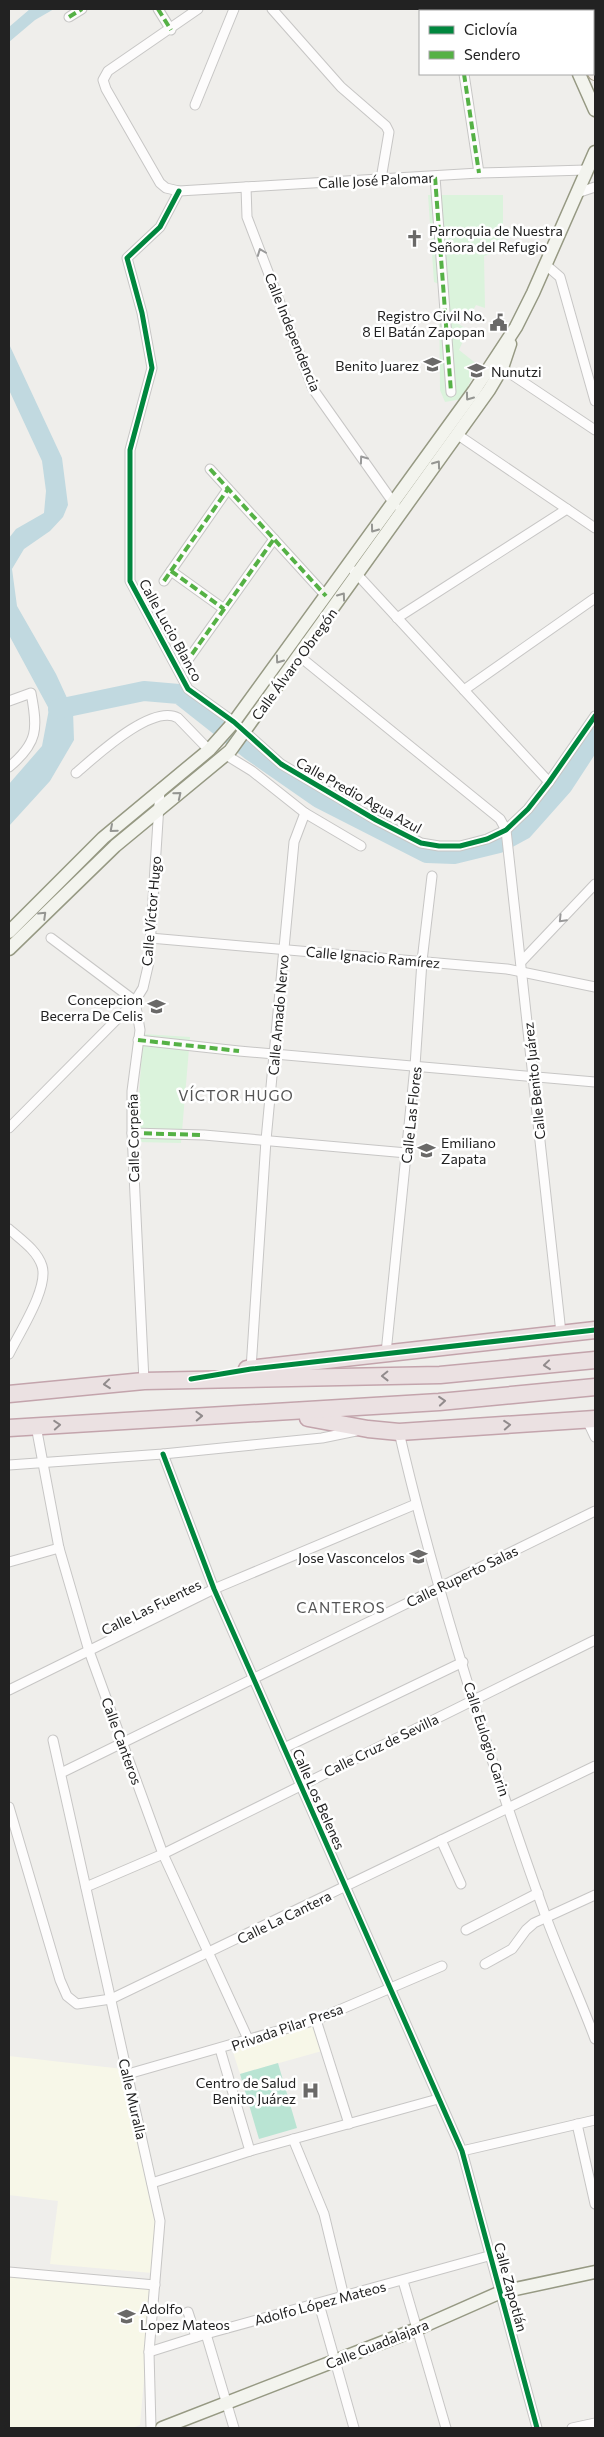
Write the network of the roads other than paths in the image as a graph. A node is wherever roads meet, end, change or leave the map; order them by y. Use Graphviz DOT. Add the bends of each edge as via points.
graph roads {
  1 [pos="82,9"];
  2 [pos="158,9"];
  3 [pos="198,9"];
  4 [pos="234,9"];
  5 [pos="272,9"];
  6 [pos="69,17"];
  7 [pos="171,30"];
  8 [pos="464,75"];
  9 [pos="579,75"];
  10 [pos="195,105"];
  11 [pos="595,110"];
  12 [pos="595,152"];
  13 [pos="586,170"];
  14 [pos="479,173"];
  15 [pos="435,177"];
  16 [pos="381,179"];
  17 [pos="246,187"];
  18 [pos="595,187"];
  19 [pos="179,191"];
  20 [pos="577,193"];
  21 [pos="546,265"];
  22 [pos="497,365"];
  23 [pos="451,392"];
  24 [pos="595,401"];
  25 [pos="595,430"];
  26 [pos="458,435"];
  27 [pos="210,468"];
  28 [pos="228,489"];
  29 [pos="393,502"];
  30 [pos="567,509"];
  31 [pos="401,513"];
  32 [pos="595,528"];
  33 [pos="274,538"];
  34 [pos="348,565"];
  35 [pos="171,571"];
  36 [pos="358,575"];
  37 [pos="164,581"];
  38 [pos="326,596"];
  39 [pos="595,598"];
  40 [pos="224,609"];
  41 [pos="397,618"];
  42 [pos="299,656"];
  43 [pos="185,664"];
  44 [pos="464,690"];
  45 [pos="9,701"];
  46 [pos="595,716"];
  47 [pos="233,724"];
  48 [pos="244,734"];
  49 [pos="214,746"];
  50 [pos="228,753"];
  51 [pos="9,767"];
  52 [pos="76,774"];
  53 [pos="549,782"];
  54 [pos="160,789"];
  55 [pos="159,810"];
  56 [pos="305,813"];
  57 [pos="506,830"];
  58 [pos="361,846"];
  59 [pos="432,876"];
  60 [pos="595,884"];
  61 [pos="9,932"];
  62 [pos="51,938"];
  63 [pos="150,938"];
  64 [pos="9,949"];
  65 [pos="284,950"];
  66 [pos="422,961"];
  67 [pos="521,967"];
  68 [pos="595,987"];
  69 [pos="136,1001"];
  70 [pos="138,1040"];
  71 [pos="275,1054"];
  72 [pos="416,1066"];
  73 [pos="534,1076"];
  74 [pos="595,1082"];
  75 [pos="9,1128"];
  76 [pos="132,1133"];
  77 [pos="266,1140"];
  78 [pos="407,1154"];
  79 [pos="9,1229"];
  80 [pos="595,1330"];
  81 [pos="561,1333"];
  82 [pos="386,1353"];
  83 [pos="9,1354"];
  84 [pos="595,1360"];
  85 [pos="251,1369"];
  86 [pos="191,1379"];
  87 [pos="144,1381"];
  88 [pos="595,1387"];
  89 [pos="9,1394"];
  90 [pos="254,1415"];
  91 [pos="591,1419"];
  92 [pos="36,1426"];
  93 [pos="9,1428"];
  94 [pos="368,1429"];
  95 [pos="399,1432"];
  96 [pos="595,1437"];
  97 [pos="163,1454"];
  98 [pos="43,1464"];
  99 [pos="9,1465"];
  100 [pos="416,1504"];
  101 [pos="595,1511"];
  102 [pos="59,1548"];
  103 [pos="9,1562"];
  104 [pos="439,1586"];
  105 [pos="214,1589"];
  106 [pos="595,1640"];
  107 [pos="89,1650"];
  108 [pos="463,1662"];
  109 [pos="254,1680"];
  110 [pos="9,1690"];
  111 [pos="474,1699"];
  112 [pos="53,1740"];
  113 [pos="123,1744"];
  114 [pos="284,1748"];
  115 [pos="595,1766"];
  116 [pos="61,1773"];
  117 [pos="300,1785"];
  118 [pos="9,1807"];
  119 [pos="509,1808"];
  120 [pos="441,1840"];
  121 [pos="163,1854"];
  122 [pos="461,1884"];
  123 [pos="86,1887"];
  124 [pos="346,1887"];
  125 [pos="538,1893"];
  126 [pos="595,1895"];
  127 [pos="546,1918"];
  128 [pos="466,1930"];
  129 [pos="208,1953"];
  130 [pos="485,1964"];
  131 [pos="442,1966"];
  132 [pos="390,1988"];
  133 [pos="112,1999"];
  134 [pos="592,2019"];
  135 [pos="316,2020"];
  136 [pos="595,2039"];
  137 [pos="248,2041"];
  138 [pos="220,2049"];
  139 [pos="128,2074"];
  140 [pos="438,2099"];
  141 [pos="595,2120"];
  142 [pos="349,2124"];
  143 [pos="577,2124"];
  144 [pos="293,2139"];
  145 [pos="250,2151"];
  146 [pos="462,2151"];
  147 [pos="152,2183"];
  148 [pos="595,2204"];
  149 [pos="492,2256"];
  150 [pos="9,2272"];
  151 [pos="595,2272"];
  152 [pos="403,2281"];
  153 [pos="155,2284"];
  154 [pos="501,2292"];
  155 [pos="344,2297"];
  156 [pos="319,2304"];
  157 [pos="188,2312"];
  158 [pos="417,2329"];
  159 [pos="206,2334"];
  160 [pos="196,2337"];
  161 [pos="149,2352"];
  162 [pos="335,2361"];
  163 [pos="227,2403"];
  164 [pos="595,2423"];
  165 [pos="151,2428"];
  166 [pos="162,2428"];
  167 [pos="234,2428"];
  168 [pos="354,2428"];
  169 [pos="446,2428"];
  170 [pos="537,2428"];
  171 [pos="572,2428"];
  1 -- 6 [label="street"];
  2 -- 7 [label="street"];
  3 -- 7 [label="street"];
  4 -- 10 [label="street"];
  5 -- 16 [label="street" via="341,87 386,126 388,132"];
  7 -- 19 [label="street, Calle José Palomar" via="108,71 103,80 160,183"];
  8 -- 14 [label="street"];
  9 -- 11 [label="street"];
  12 -- 13 [label="street, Calle Álvaro Obregón"];
  13 -- 14 [label="street, Calle José Palomar"];
  13 -- 20 [label="street, Calle Álvaro Obregón"];
  14 -- 15 [label="street, Calle José Palomar"];
  15 -- 16 [label="street, Calle José Palomar"];
  15 -- 23 [label="street"];
  16 -- 17 [label="street, Calle José Palomar"];
  17 -- 19 [label="street, Calle José Palomar"];
  29 -- 17 [label="street, Calle Independencia, one-way" via="313,389 247,216"];
  18 -- 20 [label="street"];
  19 -- 47 [label="street, Calle Lucio Blanco" via="160,227 128,258 152,368 130,450 130,581 188,689"];
  20 -- 21 [label="street, Calle Álvaro Obregón"];
  21 -- 22 [label="street, Calle Álvaro Obregón"];
  21 -- 24 [label="street" via="560,277"];
  22 -- 25 [label="street"];
  22 -- 26 [label="street, Calle Álvaro Obregón"];
  22 -- 29 [label="street, Calle Álvaro Obregón, one-way"];
  26 -- 30 [label="street"];
  31 -- 26 [label="street, Calle Álvaro Obregón, one-way"];
  27 -- 28 [label="street"];
  28 -- 33 [label="street"];
  28 -- 35 [label="street"];
  29 -- 31 [label="street, Calle Independencia"];
  29 -- 34 [label="street, Calle Álvaro Obregón, one-way"];
  30 -- 32 [label="street"];
  30 -- 41 [label="street"];
  31 -- 36 [label="street, Calle Álvaro Obregón"];
  33 -- 38 [label="street"];
  33 -- 40 [label="street"];
  34 -- 36 [label="street"];
  34 -- 38 [label="street, Calle Álvaro Obregón"];
  35 -- 37 [label="street"];
  35 -- 40 [label="street"];
  36 -- 41 [label="street"];
  42 -- 36 [label="street, Calle Álvaro Obregón, one-way"];
  38 -- 47 [label="street, Calle Álvaro Obregón, one-way"];
  39 -- 44 [label="street"];
  40 -- 43 [label="street"];
  41 -- 44 [label="street"];
  42 -- 48 [label="street, Calle Álvaro Obregón"];
  42 -- 57 [label="street" via="500,818"];
  44 -- 53 [label="street"];
  45 -- 51 [label="street" via="31,693 36,726 29,748"];
  46 -- 53 [label="street, Calle Predio Agua Azul"];
  47 -- 48 [label="street, Calle Predio Agua Azul"];
  47 -- 49 [label="street, Calle Álvaro Obregón"];
  48 -- 50 [label="street, Calle Álvaro Obregón"];
  48 -- 57 [label="street, Calle Predio Agua Azul" via="281,764 421,843 460,846"];
  49 -- 52 [label="street" via="178,718 162,714 110,745"];
  49 -- 54 [label="street, Calle Álvaro Obregón"];
  55 -- 50 [label="street, Calle Álvaro Obregón, one-way"];
  50 -- 56 [label="street"];
  53 -- 57 [label="street, Calle Predio Agua Azul"];
  54 -- 55 [label="street, Calle Víctor Hugo"];
  54 -- 61 [label="street, Calle Álvaro Obregón, one-way" via="103,838"];
  55 -- 63 [label="street, Calle Víctor Hugo"];
  64 -- 55 [label="street, Calle Álvaro Obregón, one-way" via="115,846"];
  56 -- 58 [label="street"];
  56 -- 65 [label="street, Calle Amado Nervo" via="294,842"];
  57 -- 67 [label="street, Calle Benito Juárez"];
  59 -- 66 [label="street, Calle Las Flores"];
  60 -- 67 [label="street, one-way"];
  62 -- 69 [label="street"];
  63 -- 65 [label="street, Calle Ignacio Ramírez"];
  63 -- 69 [label="street, Calle Víctor Hugo" via="143,988"];
  65 -- 66 [label="street, Calle Ignacio Ramírez"];
  65 -- 71 [label="street, Calle Amado Nervo"];
  66 -- 67 [label="street, Calle Ignacio Ramírez"];
  66 -- 72 [label="street, Calle Las Flores"];
  67 -- 68 [label="street, Calle Ignacio Ramírez"];
  67 -- 73 [label="street, Calle Benito Juárez"];
  69 -- 70 [label="street, Calle Corpeña" via="140,1021"];
  69 -- 75 [label="street, Calle Víctor Hugo"];
  70 -- 71 [label="street"];
  70 -- 76 [label="street, Calle Corpeña" via="132,1092"];
  71 -- 72 [label="street"];
  71 -- 77 [label="street, Calle Amado Nervo"];
  72 -- 73 [label="street"];
  72 -- 78 [label="street, Calle Las Flores"];
  73 -- 74 [label="street"];
  73 -- 81 [label="street, Calle Benito Juárez"];
  76 -- 77 [label="street"];
  76 -- 87 [label="street, Calle Corpeña"];
  77 -- 78 [label="street"];
  77 -- 85 [label="street, Calle Amado Nervo"];
  78 -- 82 [label="street, Calle Las Flores"];
  79 -- 83 [label="street" via="34,1252 42,1266 43,1286"];
  80 -- 81 [label="highway"];
  81 -- 82 [label="highway"];
  82 -- 85 [label="highway"];
  84 -- 86 [label="highway, one-way" via="440,1376"];
  85 -- 86 [label="highway"];
  86 -- 87 [label="highway"];
  87 -- 89 [label="highway, one-way"];
  90 -- 88 [label="highway, one-way"];
  92 -- 90 [label="highway, one-way"];
  90 -- 94 [label="highway" via="302,1418"];
  95 -- 91 [label="highway, one-way"];
  91 -- 96 [label="street"];
  92 -- 93 [label="highway"];
  92 -- 98 [label="street, Calle Canteros"];
  94 -- 95 [label="highway"];
  94 -- 97 [label="street" via="322,1438"];
  95 -- 100 [label="street, Calle Eulogio Garin"];
  97 -- 98 [label="street"];
  97 -- 105 [label="street, Calle Los Belenes"];
  98 -- 99 [label="street"];
  98 -- 102 [label="street, Calle Canteros"];
  100 -- 104 [label="street, Calle Eulogio Garin"];
  100 -- 105 [label="street, Calle Las Fuentes"];
  101 -- 104 [label="street, Calle Ruperto Salas"];
  102 -- 103 [label="street"];
  102 -- 107 [label="street, Calle Canteros"];
  104 -- 108 [label="street, Calle Eulogio Garin"];
  104 -- 109 [label="street, Calle Ruperto Salas"];
  105 -- 107 [label="street, Calle Las Fuentes"];
  105 -- 109 [label="street, Calle Los Belenes"];
  106 -- 111 [label="street, Calle Cruz de Sevilla"];
  107 -- 110 [label="street, Calle Las Fuentes"];
  107 -- 113 [label="street, Calle Canteros"];
  108 -- 111 [label="street, Calle Eulogio Garin"];
  108 -- 114 [label="street"];
  109 -- 113 [label="street, Calle Ruperto Salas"];
  109 -- 114 [label="street, Calle Los Belenes"];
  111 -- 117 [label="street, Calle Cruz de Sevilla"];
  111 -- 119 [label="street, Calle Eulogio Garin"];
  112 -- 116 [label="street, Calle Muralla"];
  113 -- 116 [label="street, Calle Ruperto Salas"];
  113 -- 121 [label="street, Calle Canteros"];
  114 -- 117 [label="street, Calle Los Belenes"];
  115 -- 119 [label="street, Calle La Cantera"];
  116 -- 123 [label="street, Calle Muralla"];
  117 -- 121 [label="street, Calle Cruz de Sevilla"];
  117 -- 124 [label="street, Calle Los Belenes"];
  118 -- 133 [label="street, Calle La Cantera" via="67,1996 77,2004"];
  119 -- 120 [label="street, Calle La Cantera"];
  119 -- 125 [label="street, Calle Eulogio Garin"];
  120 -- 122 [label="street"];
  120 -- 124 [label="street, Calle La Cantera"];
  121 -- 123 [label="street, Calle Cruz de Sevilla"];
  121 -- 129 [label="street, Calle Canteros"];
  123 -- 133 [label="street, Calle Muralla"];
  124 -- 129 [label="street, Calle La Cantera"];
  124 -- 132 [label="street, Calle Los Belenes"];
  125 -- 127 [label="street, Calle Eulogio Garin"];
  125 -- 128 [label="street"];
  126 -- 127 [label="street"];
  127 -- 130 [label="street" via="526,1930 512,1949"];
  127 -- 134 [label="street, Calle Eulogio Garin"];
  129 -- 133 [label="street, Calle La Cantera"];
  129 -- 137 [label="street, Calle Canteros"];
  131 -- 132 [label="street, Privada Pilar Presa"];
  132 -- 135 [label="street, Privada Pilar Presa"];
  132 -- 140 [label="street, Calle Los Belenes"];
  133 -- 139 [label="street, Calle Muralla"];
  134 -- 136 [label="street, Calle Eulogio Garin"];
  135 -- 137 [label="street, Privada Pilar Presa"];
  135 -- 142 [label="street"];
  137 -- 138 [label="street, Privada Pilar Presa"];
  138 -- 139 [label="street, Privada Pilar Presa"];
  138 -- 145 [label="street"];
  139 -- 147 [label="street, Calle Muralla"];
  140 -- 142 [label="street"];
  140 -- 146 [label="street, Calle Los Belenes"];
  141 -- 143 [label="street"];
  142 -- 144 [label="street"];
  143 -- 146 [label="street"];
  143 -- 148 [label="street"];
  144 -- 145 [label="street"];
  144 -- 155 [label="street" via="324,2214"];
  145 -- 147 [label="street"];
  146 -- 149 [label="street, Calle Zapotlán"];
  147 -- 153 [label="street, Calle Muralla" via="161,2228"];
  149 -- 152 [label="street, Adolfo López Mateos"];
  149 -- 154 [label="street, Calle Zapotlán"];
  150 -- 153 [label="street"];
  151 -- 154 [label="street, Calle Guadalajara"];
  152 -- 155 [label="street, Adolfo López Mateos"];
  152 -- 158 [label="street"];
  153 -- 161 [label="street, Calle Muralla"];
  154 -- 158 [label="street, Calle Guadalajara"];
  154 -- 170 [label="street, Calle Zapotlán"];
  155 -- 156 [label="street, Adolfo López Mateos"];
  156 -- 159 [label="street, Adolfo López Mateos"];
  156 -- 162 [label="street"];
  157 -- 160 [label="street"];
  158 -- 162 [label="street, Calle Guadalajara"];
  158 -- 169 [label="street"];
  159 -- 160 [label="street, Adolfo López Mateos"];
  159 -- 163 [label="street"];
  160 -- 161 [label="street, Adolfo López Mateos"];
  161 -- 165 [label="street, Calle Muralla"];
  162 -- 163 [label="street, Calle Guadalajara"];
  162 -- 168 [label="street"];
  163 -- 166 [label="street, Calle Guadalajara"];
  163 -- 167 [label="street"];
  164 -- 171 [label="street"];
}
